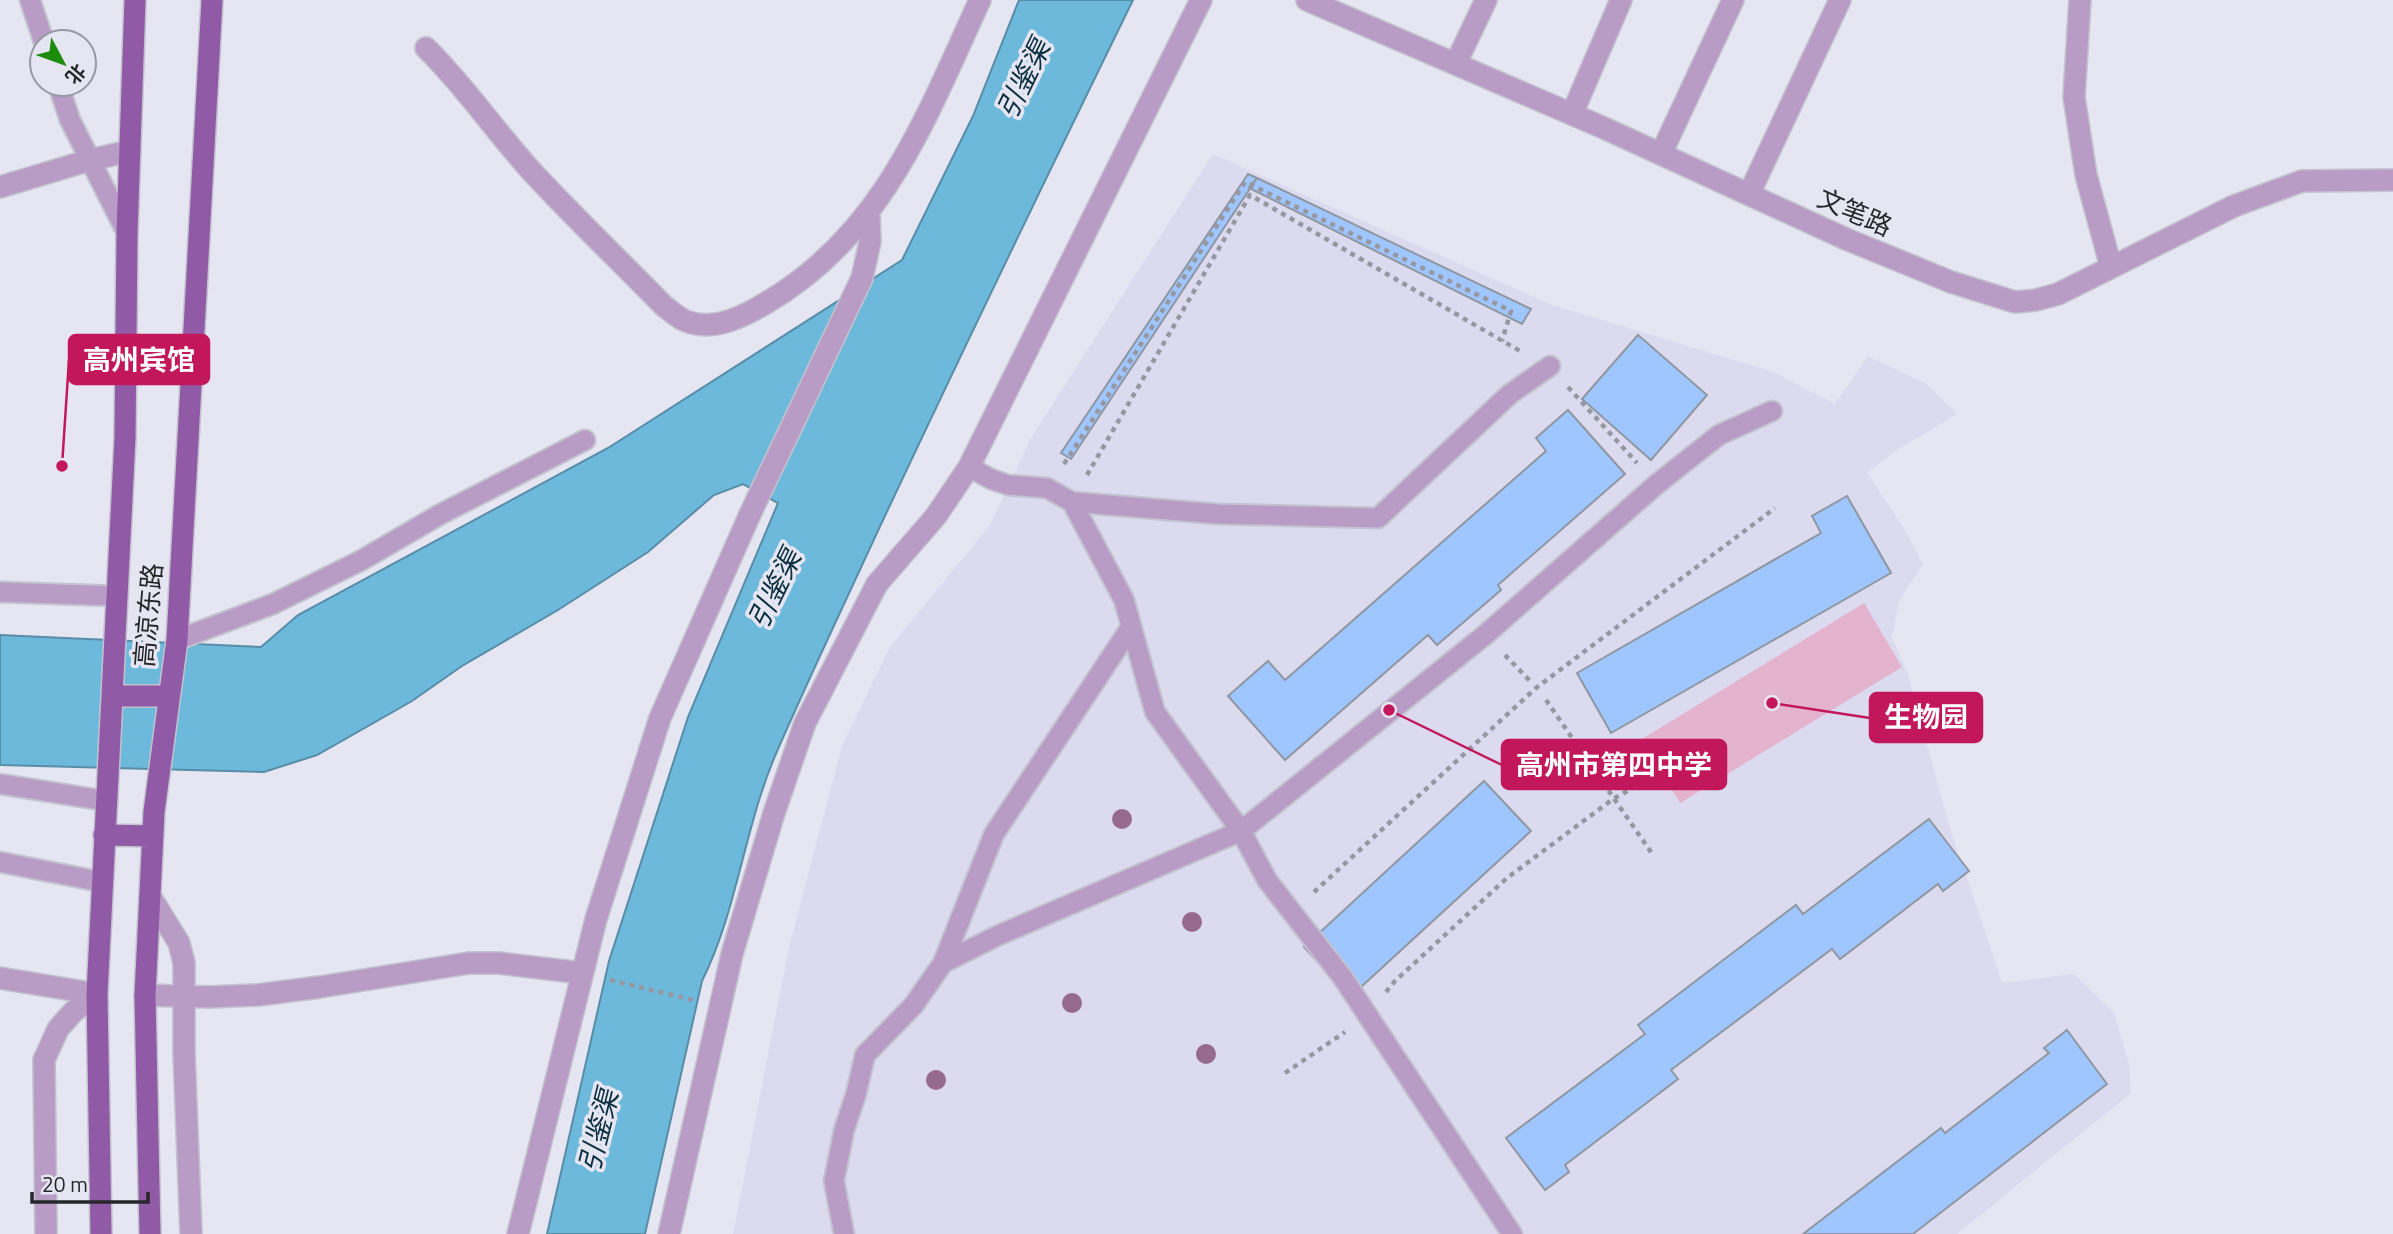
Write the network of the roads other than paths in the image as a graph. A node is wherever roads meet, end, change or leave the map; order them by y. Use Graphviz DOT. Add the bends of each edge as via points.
graph roads {
  1 [pos="30,0"];
  2 [pos="135,0"];
  3 [pos="212,0"];
  4 [pos="980,0"];
  5 [pos="1201,0"];
  6 [pos="1307,0"];
  7 [pos="1486,0"];
  8 [pos="1621,0"];
  9 [pos="1733,0"];
  10 [pos="1840,0"];
  11 [pos="2081,0"];
  12 [pos="39,28"];
  13 [pos="426,48"];
  14 [pos="1456,63"];
  15 [pos="63,98"];
  16 [pos="1572,114"];
  17 [pos="130,151"];
  18 [pos="1661,154"];
  19 [pos="90,160"];
  20 [pos="2393,180"];
  21 [pos="0,187"];
  22 [pos="1749,194"];
  23 [pos="869,213"];
  24 [pos="127,233"];
  25 [pos="2111,267"];
  26 [pos="1550,366"];
  27 [pos="1772,411"];
  28 [pos="585,440"];
  29 [pos="969,467"];
  30 [pos="1072,502"];
  31 [pos="0,592"];
  32 [pos="117,596"];
  33 [pos="1131,628"];
  34 [pos="177,640"];
  35 [pos="112,696"];
  36 [pos="169,696"];
  37 [pos="0,784"];
  38 [pos="107,801"];
  39 [pos="1241,831"];
  40 [pos="104,835"];
  41 [pos="153,836"];
  42 [pos="0,862"];
  43 [pos="102,882"];
  44 [pos="150,896"];
  45 [pos="943,963"];
  46 [pos="591,975"];
  47 [pos="0,978"];
  48 [pos="97,994"];
  49 [pos="145,995"];
  50 [pos="184,995"];
  51 [pos="46,1234"];
  52 [pos="101,1234"];
  53 [pos="150,1234"];
  54 [pos="191,1234"];
  55 [pos="518,1234"];
  56 [pos="668,1234"];
  57 [pos="844,1234"];
  58 [pos="1512,1234"];
  1 -- 12 [label="lane"];
  2 -- 17 [label="main road, 高凉东路"];
  3 -- 34 [label="main road, 高凉东路"];
  4 -- 23 [label="street" via="910,150"];
  5 -- 29 [label="street"];
  6 -- 14 [label="street, 文笔路"];
  7 -- 14 [label="street"];
  8 -- 16 [label="street"];
  9 -- 18 [label="street"];
  10 -- 22 [label="street"];
  11 -- 25 [label="street" via="2074,97 2086,175"];
  13 -- 23 [label="street" via="536,175 664,306 684,320 719,324 794,287"];
  14 -- 16 [label="street, 文笔路"];
  15 -- 19 [label="lane"];
  16 -- 18 [label="street, 文笔路"];
  17 -- 19 [label="street"];
  17 -- 24 [label="main road, 高凉东路"];
  18 -- 22 [label="street, 文笔路"];
  19 -- 21 [label="street"];
  19 -- 24 [label="lane"];
  20 -- 25 [label="street, 文笔路" via="2302,181 2234,206"];
  22 -- 25 [label="street, 文笔路" via="1857,244 2015,302 2058,294"];
  23 -- 46 [label="street" via="870,242 862,278 660,718 596,919"];
  24 -- 32 [label="main road, 高凉东路" via="125,438"];
  26 -- 30 [label="lane" via="1510,394 1378,519 1218,514"];
  27 -- 39 [label="lane" via="1718,435 1485,635"];
  28 -- 34 [label="lane" via="273,604"];
  29 -- 30 [label="lane" via="990,479 1050,490"];
  29 -- 56 [label="street" via="936,516 877,584 805,723 732,954"];
  30 -- 33 [label="lane" via="1124,600"];
  31 -- 32 [label="lane"];
  32 -- 35 [label="main road, 高凉东路"];
  33 -- 39 [label="lane" via="1155,712"];
  33 -- 45 [label="lane" via="994,834"];
  34 -- 36 [label="main road, 高凉东路"];
  35 -- 36 [label="main road"];
  35 -- 38 [label="main road, 高凉东路"];
  36 -- 41 [label="main road, 高凉东路"];
  37 -- 38 [label="lane"];
  38 -- 40 [label="main road, 高凉东路"];
  39 -- 45 [label="lane"];
  39 -- 58 [label="lane" via="1266,880 1343,978"];
  40 -- 41 [label="main road"];
  40 -- 43 [label="main road, 高凉东路"];
  41 -- 44 [label="main road, 高凉东路"];
  42 -- 43 [label="lane"];
  43 -- 48 [label="main road, 高凉东路"];
  44 -- 49 [label="main road, 高凉东路"];
  44 -- 50 [label="street" via="182,952"];
  45 -- 57 [label="lane" via="913,1006 865,1055 834,1181"];
  46 -- 50 [label="street" via="469,963 271,993"];
  46 -- 55 [label="street"];
  47 -- 48 [label="street"];
  48 -- 51 [label="street" via="58,1029 44,1060"];
  48 -- 52 [label="main road, 高凉东路"];
  49 -- 50 [label="street"];
  49 -- 53 [label="main road, 高凉东路"];
  50 -- 54 [label="street"];
}
